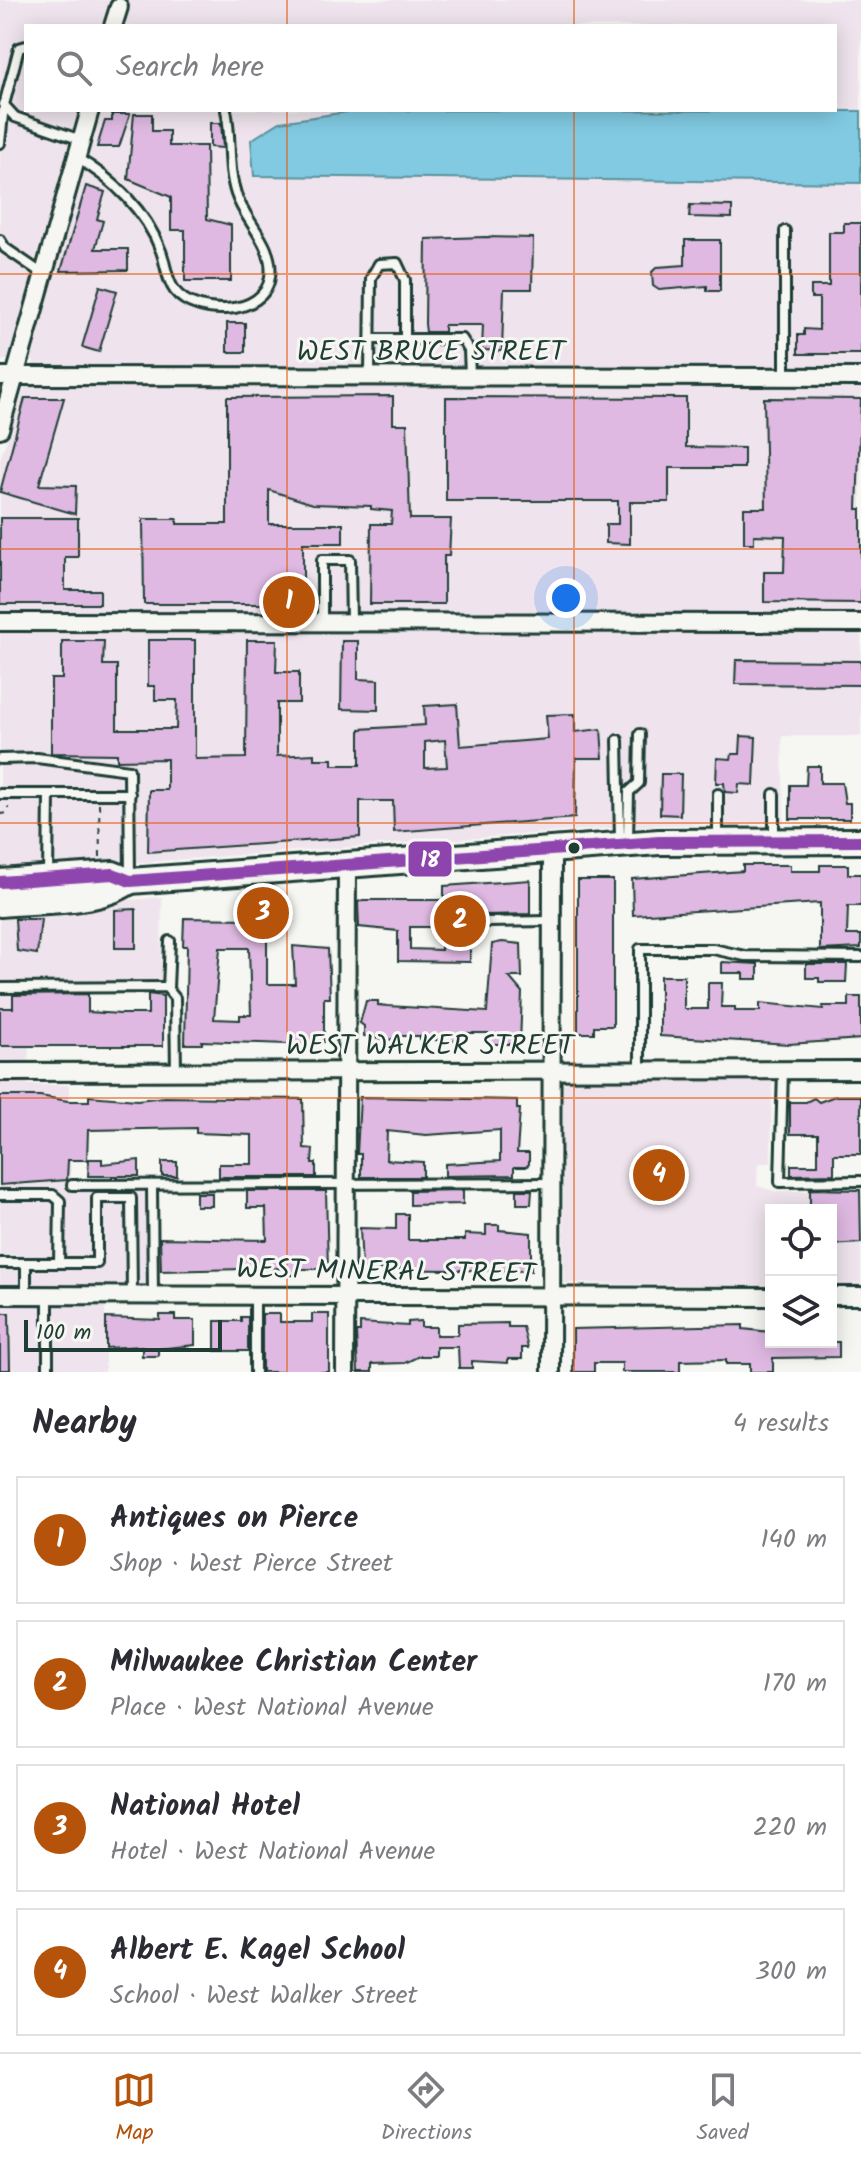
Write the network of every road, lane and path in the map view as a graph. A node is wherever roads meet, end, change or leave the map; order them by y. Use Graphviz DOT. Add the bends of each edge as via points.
graph roads {
  1 [pos="119,7"];
  2 [pos="114,24"];
  3 [pos="24,47"];
  4 [pos="4,105"];
  5 [pos="89,112"];
  6 [pos="226,112"];
  7 [pos="81,140"];
  8 [pos="0,143"];
  9 [pos="77,157"];
  10 [pos="785,231"];
  11 [pos="0,240"];
  12 [pos="44,274"];
  13 [pos="370,339"];
  14 [pos="405,339"];
  15 [pos="8,376"];
  16 [pos="370,376"];
  17 [pos="470,376"];
  18 [pos="785,377"];
  19 [pos="861,377"];
  20 [pos="0,429"];
  21 [pos="0,622"];
  22 [pos="322,623"];
  23 [pos="351,623"];
  24 [pos="861,623"];
  25 [pos="640,734"];
  26 [pos="618,740"];
  27 [pos="0,759"];
  28 [pos="4,794"];
  29 [pos="49,794"];
  30 [pos="99,794"];
  31 [pos="130,794"];
  32 [pos="718,794"];
  33 [pos="774,794"];
  34 [pos="8,809"];
  35 [pos="0,814"];
  36 [pos="718,841"];
  37 [pos="774,841"];
  38 [pos="861,841"];
  39 [pos="624,845"];
  40 [pos="552,850"];
  41 [pos="100,862"];
  42 [pos="347,866"];
  43 [pos="130,881"];
  44 [pos="0,882"];
  45 [pos="48,888"];
  46 [pos="0,904"];
  47 [pos="552,921"];
  48 [pos="486,922"];
  49 [pos="170,941"];
  50 [pos="861,957"];
  51 [pos="0,988"];
  52 [pos="168,988"];
  53 [pos="783,1069"];
  54 [pos="346,1070"];
  55 [pos="551,1070"];
  56 [pos="640,1070"];
  57 [pos="861,1070"];
  58 [pos="176,1071"];
  59 [pos="0,1072"];
  60 [pos="861,1181"];
  61 [pos="550,1183"];
  62 [pos="345,1184"];
  63 [pos="72,1185"];
  64 [pos="152,1185"];
  65 [pos="0,1195"];
  66 [pos="0,1263"];
  67 [pos="26,1263"];
  68 [pos="59,1263"];
  69 [pos="255,1294"];
  70 [pos="0,1295"];
  71 [pos="26,1295"];
  72 [pos="48,1295"];
  73 [pos="132,1295"];
  74 [pos="153,1295"];
  75 [pos="344,1295"];
  76 [pos="837,1296"];
  77 [pos="861,1296"];
  78 [pos="765,1297"];
  79 [pos="552,1298"];
  80 [pos="48,1372"];
  81 [pos="255,1372"];
  82 [pos="345,1372"];
  83 [pos="551,1372"];
  1 -- 2 [label="street"];
  3 -- 4 [label="lane" via="19,48"];
  4 -- 7 [label="lane" via="15,117"];
  4 -- 8 [label="lane"];
  5 -- 7 [label="street"];
  6 -- 9 [label="lane" via="236,196 270,261 270,280 261,294 240,306 196,308 185,301 169,282 150,226 106,176"];
  7 -- 9 [label="street"];
  9 -- 12 [label="street"];
  10 -- 18 [label="lane"];
  11 -- 12 [label="lane"];
  12 -- 15 [label="street"];
  13 -- 14 [label="lane"];
  13 -- 14 [label="lane" via="372,271 393,262 403,269 405,280"];
  13 -- 16 [label="lane"];
  14 -- 17 [label="lane" via="462,339 469,350"];
  15 -- 16 [label="street, WEST BRUCE STREET"];
  15 -- 20 [label="street"];
  16 -- 17 [label="street, WEST BRUCE STREET"];
  17 -- 18 [label="street, WEST BRUCE STREET"];
  18 -- 19 [label="street, WEST BRUCE STREET"];
  21 -- 22 [label="street"];
  22 -- 23 [label="street"];
  22 -- 23 [label="lane" via="322,560 350,560"];
  23 -- 24 [label="street"];
  25 -- 39 [label="lane" via="639,783 629,792"];
  26 -- 39 [label="lane"];
  27 -- 31 [label="lane" via="37,758 129,770"];
  28 -- 29 [label="lane"];
  29 -- 30 [label="lane"];
  29 -- 45 [label="lane"];
  30 -- 31 [label="lane"];
  30 -- 41 [label="path"];
  31 -- 43 [label="lane"];
  32 -- 36 [label="lane"];
  33 -- 37 [label="lane"];
  34 -- 35 [label="path"];
  36 -- 37 [label="main road"];
  36 -- 39 [label="main road"];
  37 -- 38 [label="main road"];
  39 -- 40 [label="main road"];
  40 -- 42 [label="main road"];
  40 -- 47 [label="street"];
  42 -- 43 [label="main road"];
  42 -- 54 [label="street"];
  43 -- 45 [label="main road" via="113,874"];
  44 -- 45 [label="main road"];
  45 -- 46 [label="main road"];
  47 -- 48 [label="lane"];
  47 -- 55 [label="street"];
  49 -- 52 [label="lane"];
  50 -- 56 [label="lane" via="640,949"];
  51 -- 52 [label="lane"];
  52 -- 58 [label="lane" via="175,998"];
  53 -- 56 [label="street, WEST WALKER STREET"];
  53 -- 57 [label="street, WEST WALKER STREET"];
  53 -- 60 [label="lane" via="780,1182"];
  54 -- 55 [label="street, WEST WALKER STREET"];
  54 -- 58 [label="street, WEST WALKER STREET"];
  54 -- 62 [label="street"];
  55 -- 56 [label="street, WEST WALKER STREET"];
  55 -- 61 [label="street"];
  58 -- 59 [label="street, WEST WALKER STREET"];
  61 -- 62 [label="lane"];
  61 -- 79 [label="street"];
  62 -- 64 [label="lane"];
  62 -- 75 [label="street"];
  63 -- 64 [label="lane"];
  64 -- 74 [label="lane"];
  65 -- 68 [label="lane" via="53,1195 60,1201"];
  66 -- 67 [label="lane"];
  67 -- 68 [label="lane"];
  67 -- 71 [label="lane"];
  68 -- 73 [label="lane" via="97,1263 97,1198 131,1198"];
  69 -- 74 [label="street, WEST MINERAL STREET"];
  69 -- 75 [label="street, WEST MINERAL STREET"];
  69 -- 81 [label="lane"];
  70 -- 71 [label="street, WEST MINERAL STREET"];
  71 -- 72 [label="street, WEST MINERAL STREET"];
  72 -- 73 [label="street, WEST MINERAL STREET"];
  72 -- 80 [label="lane"];
  73 -- 74 [label="street, WEST MINERAL STREET"];
  75 -- 79 [label="street, WEST MINERAL STREET"];
  75 -- 82 [label="street"];
  76 -- 77 [label="street"];
  78 -- 79 [label="street, WEST MINERAL STREET"];
  79 -- 83 [label="street"];
}
